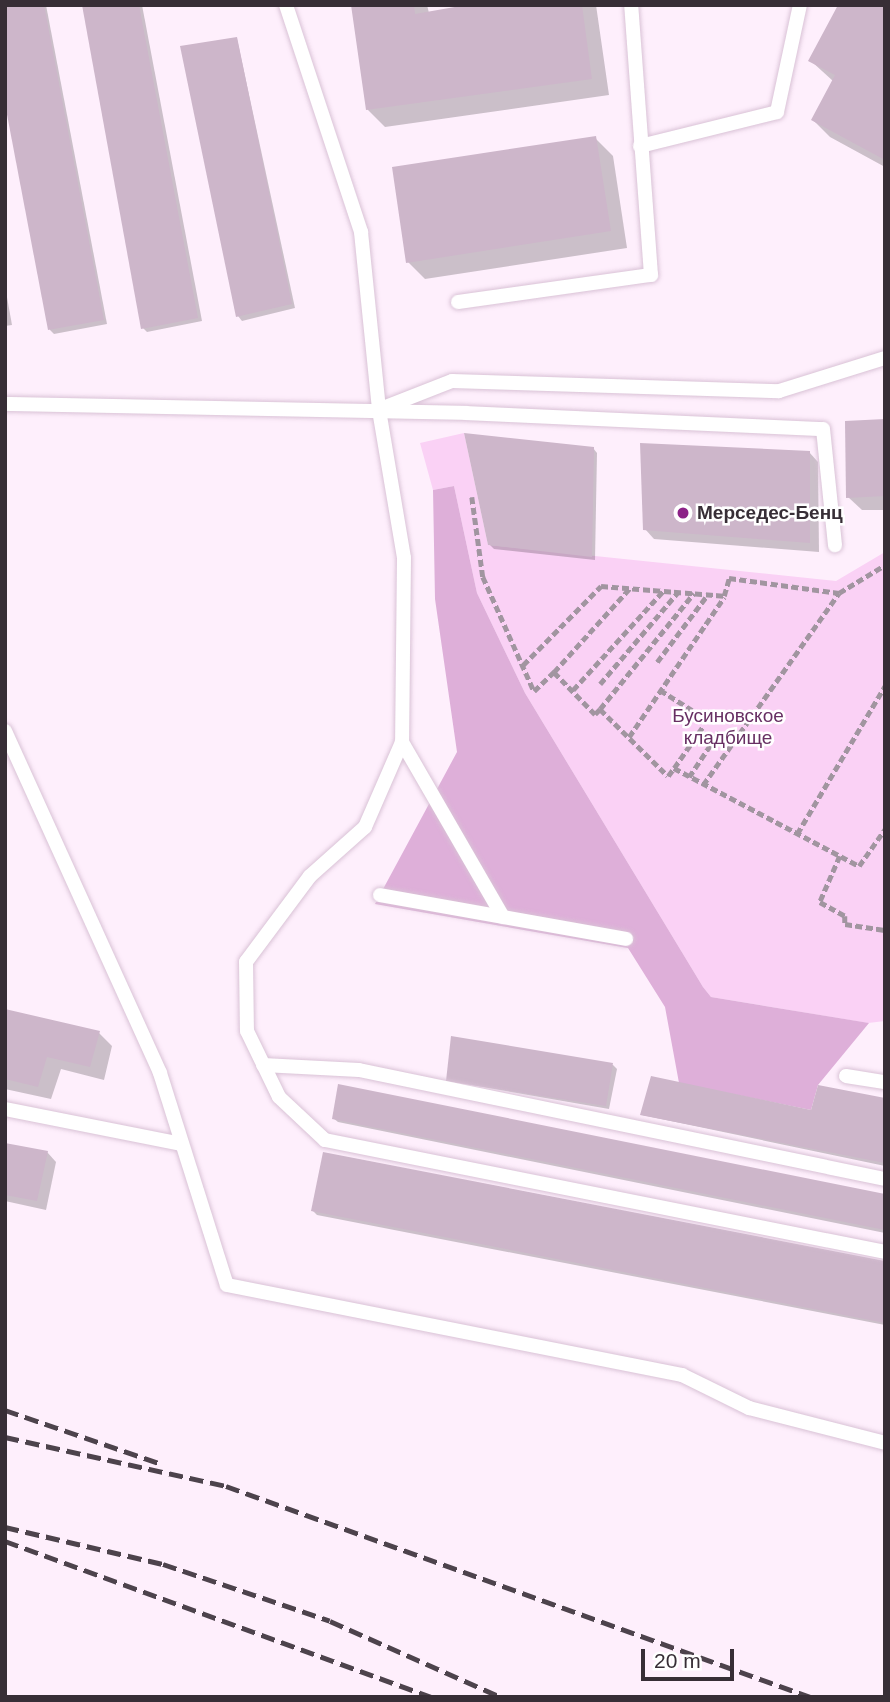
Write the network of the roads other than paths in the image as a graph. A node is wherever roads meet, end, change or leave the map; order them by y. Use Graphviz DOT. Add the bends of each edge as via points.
graph roads {
  1 [pos="286,5"];
  2 [pos="631,5"];
  3 [pos="800,5"];
  4 [pos="640,146"];
  5 [pos="458,302"];
  6 [pos="885,358"];
  7 [pos="5,404"];
  8 [pos="379,410"];
  9 [pos="835,545"];
  10 [pos="5,731"];
  11 [pos="402,742"];
  12 [pos="380,895"];
  13 [pos="503,917"];
  14 [pos="626,939"];
  15 [pos="263,1065"];
  16 [pos="846,1076"];
  17 [pos="885,1082"];
  18 [pos="5,1109"];
  19 [pos="182,1144"];
  20 [pos="885,1179"];
  21 [pos="885,1252"];
  22 [pos="885,1443"];
  1 -- 8 [label="lane" via="360,232"];
  2 -- 4 [label="lane"];
  3 -- 4 [label="lane" via="777,112"];
  4 -- 5 [label="lane" via="651,275"];
  6 -- 8 [label="lane" via="779,391 452,381"];
  7 -- 8 [label="lane"];
  8 -- 9 [label="lane" via="823,429"];
  8 -- 11 [label="lane" via="404,558"];
  10 -- 19 [label="lane" via="160,1073"];
  11 -- 13 [label="lane"];
  11 -- 15 [label="lane" via="365,827 310,876 246,962 247,1031"];
  12 -- 13 [label="lane"];
  13 -- 14 [label="lane"];
  15 -- 20 [label="lane" via="359,1070"];
  15 -- 21 [label="lane" via="279,1097 325,1140"];
  16 -- 17 [label="lane"];
  18 -- 19 [label="lane"];
  19 -- 22 [label="lane" via="227,1285 682,1375 749,1408"];
}
